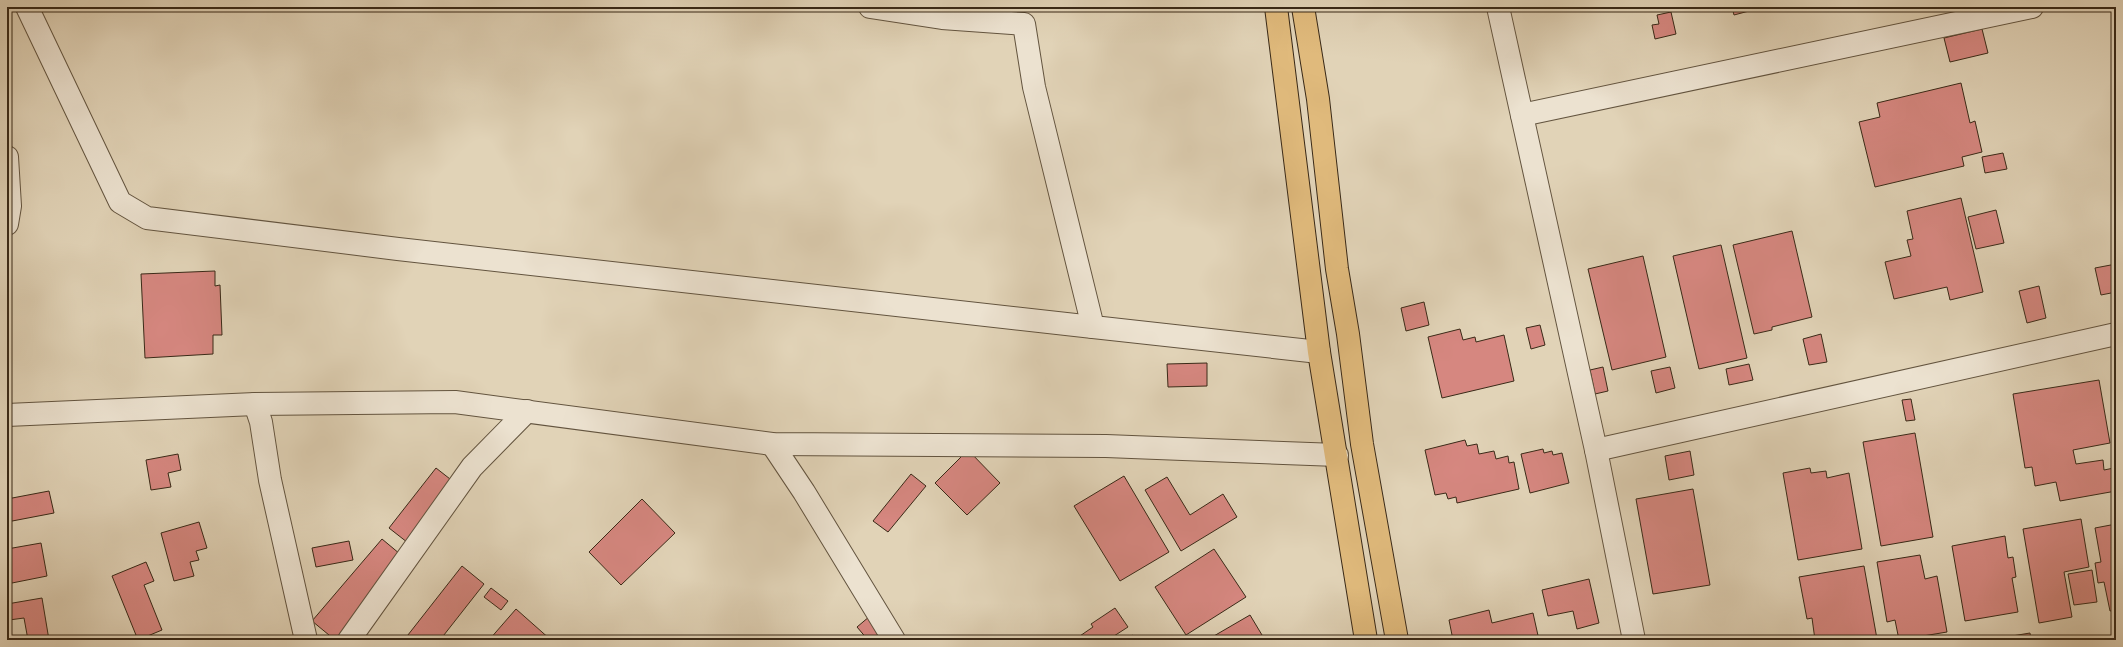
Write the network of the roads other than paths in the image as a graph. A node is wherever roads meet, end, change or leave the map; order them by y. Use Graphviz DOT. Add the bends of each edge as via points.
graph roads {
  1 [pos="28,7"];
  2 [pos="870,7"];
  3 [pos="1276,7"];
  4 [pos="1303,7"];
  5 [pos="1498,7"];
  6 [pos="2032,7"];
  7 [pos="1023,15"];
  8 [pos="1522,115"];
  9 [pos="7,157"];
  10 [pos="7,224"];
  11 [pos="1093,327"];
  12 [pos="2116,334"];
  13 [pos="1319,352"];
  14 [pos="255,404"];
  15 [pos="527,411"];
  16 [pos="7,415"];
  17 [pos="772,444"];
  18 [pos="1596,450"];
  19 [pos="1337,455"];
  20 [pos="306,640"];
  21 [pos="349,640"];
  22 [pos="894,640"];
  23 [pos="1366,640"];
  24 [pos="1397,640"];
  25 [pos="1634,640"];
  1 -- 11 [label="street" via="120,202 147,218 398,249"];
  2 -- 7 [label="street" via="942,18"];
  3 -- 13 [label="main road"];
  4 -- 24 [label="main road" via="1318,99 1337,269 1362,444"];
  5 -- 8 [label="street"];
  6 -- 8 [label="street"];
  7 -- 11 [label="street" via="1034,87"];
  8 -- 18 [label="street"];
  9 -- 10 [label="street" via="10,206"];
  11 -- 13 [label="street"];
  12 -- 18 [label="street"];
  13 -- 19 [label="main road"];
  14 -- 15 [label="street" via="455,402"];
  14 -- 16 [label="street"];
  14 -- 20 [label="street" via="261,422 270,480"];
  15 -- 17 [label="street"];
  15 -- 21 [label="street" via="472,467"];
  17 -- 19 [label="street" via="1106,446"];
  17 -- 22 [label="street"];
  18 -- 25 [label="street"];
  19 -- 23 [label="main road"];
}
